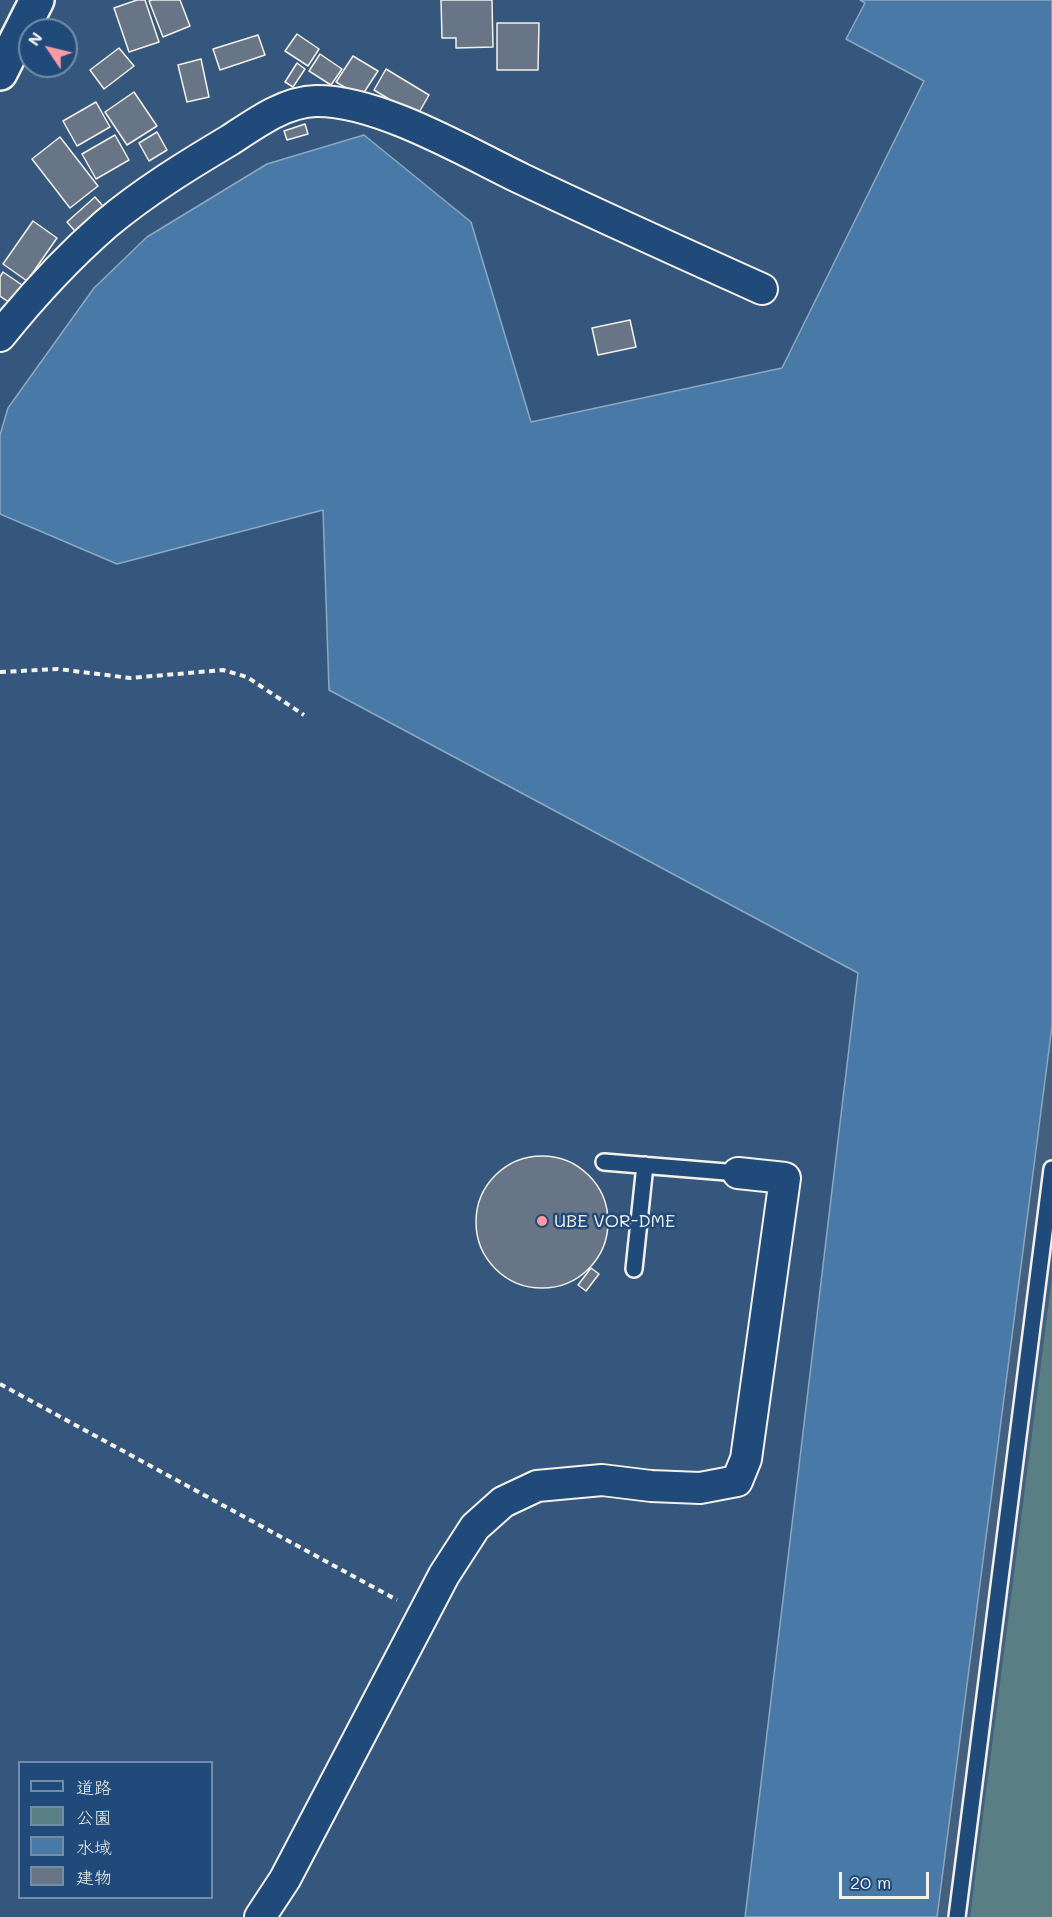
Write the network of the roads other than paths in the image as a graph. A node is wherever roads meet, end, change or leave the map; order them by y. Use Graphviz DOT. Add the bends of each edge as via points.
graph roads {
  1 [pos="37,0"];
  2 [pos="0,73"];
  3 [pos="762,289"];
  4 [pos="0,336"];
  5 [pos="604,1162"];
  6 [pos="645,1165"];
  7 [pos="1052,1168"];
  8 [pos="738,1173"];
  9 [pos="634,1269"];
  10 [pos="260,1917"];
  11 [pos="957,1917"];
  1 -- 2 [label="main road"];
  3 -- 4 [label="street" via="408,124 360,107 315,101 284,107 250,127 170,177 106,224 35,294"];
  5 -- 6 [label="lane"];
  6 -- 8 [label="lane"];
  6 -- 9 [label="lane"];
  7 -- 11 [label="lane"];
  8 -- 10 [label="street" via="785,1178 746,1459 737,1481 700,1488 602,1480 537,1486 503,1502 475,1527 444,1575 285,1879"];
}
